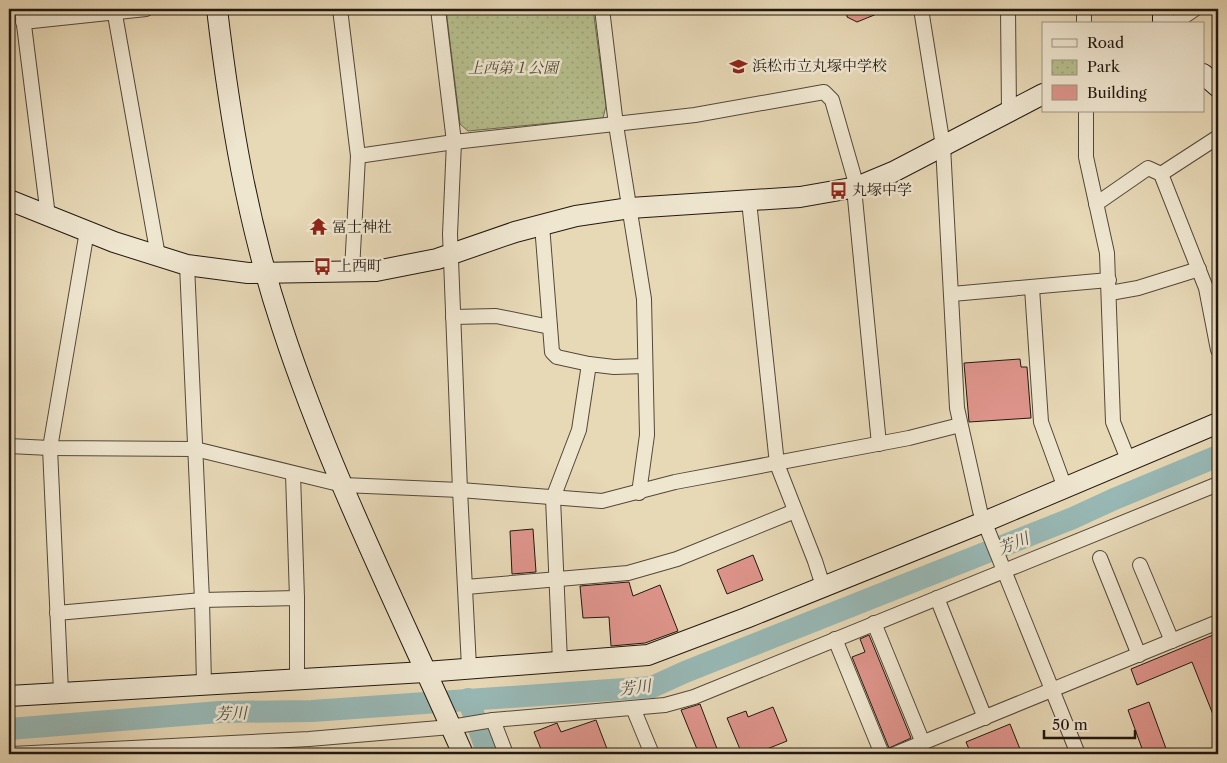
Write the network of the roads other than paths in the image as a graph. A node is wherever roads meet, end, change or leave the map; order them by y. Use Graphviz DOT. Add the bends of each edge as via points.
graph roads {
  1 [pos="146,9"];
  2 [pos="217,9"];
  3 [pos="340,9"];
  4 [pos="438,9"];
  5 [pos="602,9"];
  6 [pos="921,9"];
  7 [pos="1008,9"];
  8 [pos="1084,9"];
  9 [pos="1163,9"];
  10 [pos="1195,9"];
  11 [pos="114,11"];
  12 [pos="23,16"];
  13 [pos="1084,22"];
  14 [pos="1163,22"];
  15 [pos="1177,22"];
  16 [pos="1204,75"];
  17 [pos="1218,87"];
  18 [pos="1042,95"];
  19 [pos="1008,112"];
  20 [pos="1086,112"];
  21 [pos="616,125"];
  22 [pos="1218,137"];
  23 [pos="454,142"];
  24 [pos="943,146"];
  25 [pos="358,156"];
  26 [pos="1161,174"];
  27 [pos="855,187"];
  28 [pos="9,200"];
  29 [pos="749,201"];
  30 [pos="1096,204"];
  31 [pos="630,208"];
  32 [pos="48,216"];
  33 [pos="542,225"];
  34 [pos="87,231"];
  35 [pos="451,255"];
  36 [pos="158,256"];
  37 [pos="187,266"];
  38 [pos="1199,269"];
  39 [pos="352,271"];
  40 [pos="265,273"];
  41 [pos="1212,285"];
  42 [pos="1110,286"];
  43 [pos="1032,288"];
  44 [pos="952,294"];
  45 [pos="452,317"];
  46 [pos="550,327"];
  47 [pos="1218,350"];
  48 [pos="588,364"];
  49 [pos="645,366"];
  50 [pos="1218,423"];
  51 [pos="960,425"];
  52 [pos="879,444"];
  53 [pos="9,446"];
  54 [pos="50,448"];
  55 [pos="195,449"];
  56 [pos="1129,462"];
  57 [pos="777,464"];
  58 [pos="293,474"];
  59 [pos="1218,484"];
  60 [pos="344,486"];
  61 [pos="1065,488"];
  62 [pos="460,490"];
  63 [pos="639,493"];
  64 [pos="553,498"];
  65 [pos="795,511"];
  66 [pos="986,525"];
  67 [pos="1100,558"];
  68 [pos="1140,565"];
  69 [pos="1003,568"];
  70 [pos="554,580"];
  71 [pos="823,586"];
  72 [pos="466,587"];
  73 [pos="297,598"];
  74 [pos="937,598"];
  75 [pos="202,600"];
  76 [pos="57,613"];
  77 [pos="1218,622"];
  78 [pos="874,623"];
  79 [pos="836,639"];
  80 [pos="1172,641"];
  81 [pos="1139,655"];
  82 [pos="560,662"];
  83 [pos="470,667"];
  84 [pos="428,676"];
  85 [pos="297,679"];
  86 [pos="204,684"];
  87 [pos="1053,691"];
  88 [pos="61,692"];
  89 [pos="9,696"];
  90 [pos="634,708"];
  91 [pos="985,718"];
  92 [pos="489,721"];
  93 [pos="454,724"];
  94 [pos="262,740"];
  95 [pos="923,743"];
  96 [pos="204,748"];
  97 [pos="12,754"];
  98 [pos="231,754"];
  99 [pos="463,754"];
  100 [pos="506,754"];
  101 [pos="652,754"];
  102 [pos="882,754"];
  103 [pos="895,754"];
  104 [pos="1078,754"];
  1 -- 11 [label="street"];
  2 -- 40 [label="street" via="237,157"];
  3 -- 25 [label="street"];
  4 -- 23 [label="street"];
  5 -- 21 [label="street"];
  6 -- 24 [label="street"];
  7 -- 19 [label="street"];
  8 -- 13 [label="street"];
  9 -- 14 [label="street"];
  10 -- 15 [label="street"];
  11 -- 12 [label="street"];
  11 -- 36 [label="street"];
  12 -- 32 [label="street"];
  16 -- 17 [label="street"];
  18 -- 19 [label="street"];
  19 -- 24 [label="street"];
  20 -- 30 [label="street" via="1086,157"];
  21 -- 23 [label="street"];
  21 -- 27 [label="street" via="826,93 832,100"];
  21 -- 31 [label="street"];
  22 -- 26 [label="street"];
  23 -- 25 [label="street"];
  23 -- 35 [label="street"];
  24 -- 27 [label="street" via="872,182"];
  24 -- 44 [label="street"];
  25 -- 39 [label="street"];
  26 -- 30 [label="street" via="1148,168"];
  26 -- 38 [label="street"];
  27 -- 29 [label="street" via="808,196"];
  27 -- 52 [label="street"];
  28 -- 32 [label="street"];
  29 -- 31 [label="street"];
  29 -- 57 [label="street"];
  30 -- 42 [label="street" via="1107,253"];
  31 -- 33 [label="street"];
  31 -- 49 [label="street" via="644,299"];
  32 -- 34 [label="street"];
  33 -- 35 [label="street"];
  33 -- 46 [label="street"];
  34 -- 36 [label="street"];
  34 -- 54 [label="street"];
  35 -- 39 [label="street" via="404,267"];
  35 -- 45 [label="street"];
  36 -- 37 [label="street"];
  37 -- 40 [label="street"];
  37 -- 55 [label="street"];
  38 -- 41 [label="street"];
  38 -- 42 [label="street" via="1138,288"];
  39 -- 40 [label="street"];
  40 -- 60 [label="street" via="292,356"];
  41 -- 47 [label="street"];
  42 -- 43 [label="street"];
  42 -- 56 [label="street" via="1113,422"];
  43 -- 44 [label="street"];
  43 -- 61 [label="street" via="1040,422"];
  44 -- 51 [label="street"];
  45 -- 46 [label="street" via="496,316"];
  45 -- 62 [label="street"];
  46 -- 48 [label="street" via="554,355"];
  48 -- 49 [label="street"];
  48 -- 64 [label="street" via="579,430"];
  49 -- 63 [label="street" via="647,441"];
  50 -- 56 [label="street"];
  51 -- 52 [label="street"];
  51 -- 66 [label="street"];
  52 -- 57 [label="street"];
  53 -- 54 [label="street"];
  54 -- 55 [label="street"];
  54 -- 76 [label="street"];
  55 -- 58 [label="street"];
  55 -- 75 [label="street"];
  56 -- 61 [label="street"];
  57 -- 63 [label="street" via="676,482"];
  57 -- 65 [label="street"];
  58 -- 60 [label="street"];
  58 -- 73 [label="street"];
  59 -- 69 [label="street"];
  60 -- 62 [label="street"];
  60 -- 84 [label="street"];
  61 -- 66 [label="street"];
  62 -- 64 [label="street"];
  62 -- 72 [label="street"];
  63 -- 64 [label="street" via="602,501"];
  64 -- 70 [label="street"];
  65 -- 70 [label="street" via="677,559 628,573"];
  65 -- 71 [label="street"];
  66 -- 69 [label="street"];
  66 -- 71 [label="street"];
  67 -- 81 [label="street"];
  68 -- 80 [label="street"];
  69 -- 74 [label="street"];
  69 -- 87 [label="street"];
  70 -- 72 [label="street"];
  70 -- 82 [label="street"];
  71 -- 82 [label="street" via="648,655"];
  72 -- 83 [label="street"];
  73 -- 75 [label="street"];
  73 -- 85 [label="street"];
  74 -- 78 [label="street"];
  74 -- 91 [label="street"];
  75 -- 76 [label="street"];
  75 -- 86 [label="street"];
  76 -- 88 [label="street"];
  77 -- 80 [label="street"];
  78 -- 79 [label="street"];
  78 -- 95 [label="street"];
  79 -- 90 [label="street" via="694,697 666,705"];
  79 -- 102 [label="street"];
  80 -- 81 [label="street"];
  81 -- 87 [label="street"];
  82 -- 83 [label="street"];
  83 -- 84 [label="street"];
  84 -- 85 [label="street"];
  84 -- 93 [label="street"];
  85 -- 86 [label="street"];
  86 -- 88 [label="street"];
  87 -- 91 [label="street"];
  87 -- 104 [label="street"];
  88 -- 89 [label="street"];
  90 -- 92 [label="street"];
  90 -- 101 [label="street"];
  91 -- 95 [label="street"];
  92 -- 93 [label="street"];
  92 -- 100 [label="street"];
  93 -- 94 [label="street"];
  93 -- 99 [label="street"];
  94 -- 96 [label="street"];
  94 -- 98 [label="street"];
  95 -- 103 [label="street"];
  96 -- 97 [label="street"];
}
